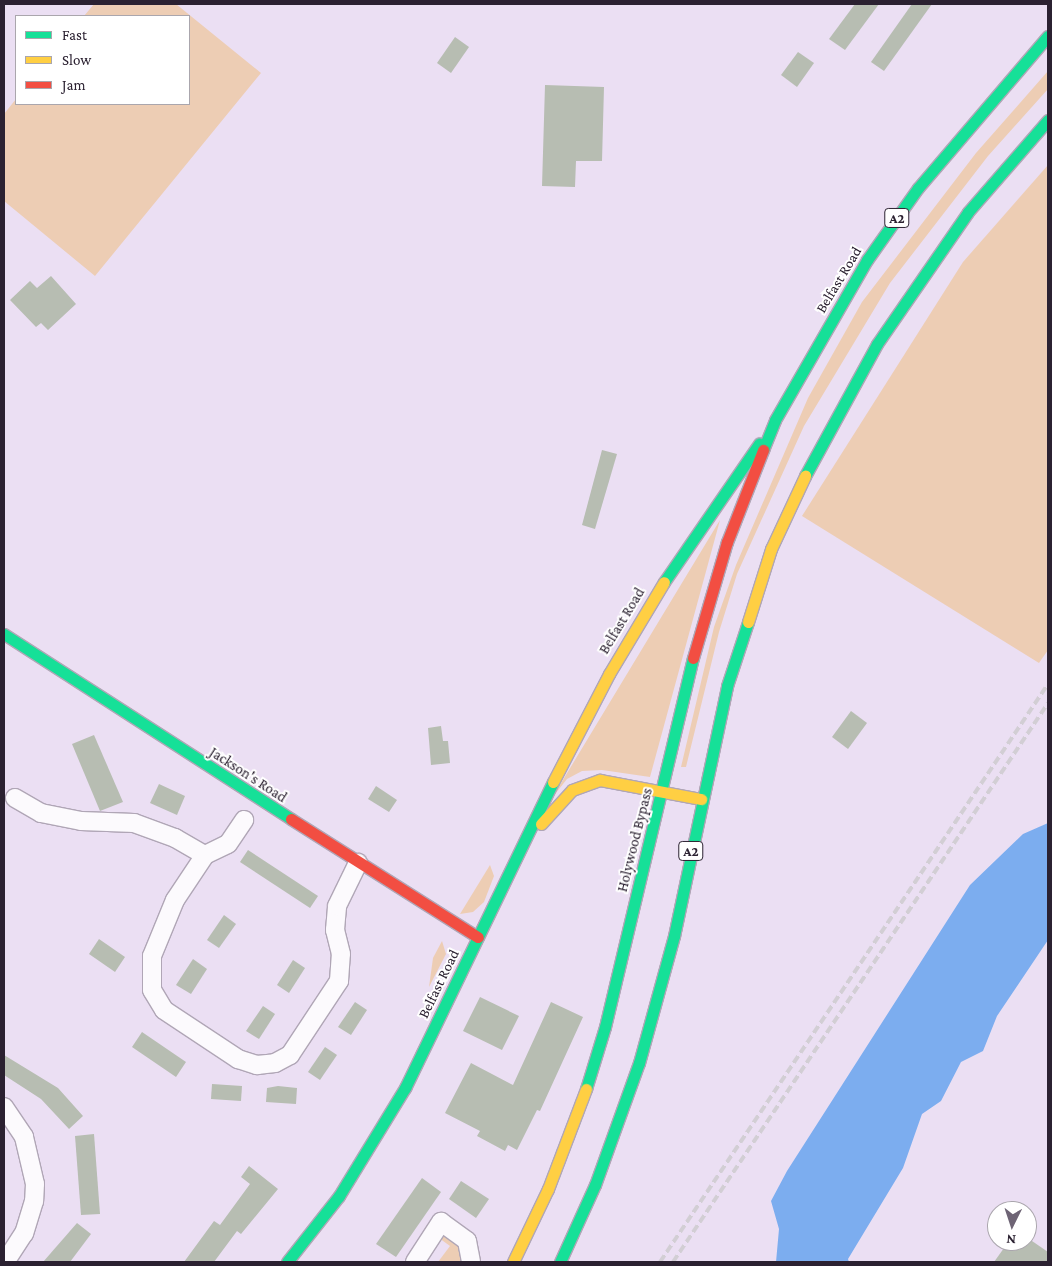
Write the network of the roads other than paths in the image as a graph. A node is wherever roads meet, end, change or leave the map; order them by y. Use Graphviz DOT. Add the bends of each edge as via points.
graph roads {
  1 [pos="1048,36"];
  2 [pos="1048,120"];
  3 [pos="775,420"];
  4 [pos="4,634"];
  5 [pos="662,793"];
  6 [pos="15,798"];
  7 [pos="701,799"];
  8 [pos="244,820"];
  9 [pos="518,850"];
  10 [pos="205,855"];
  11 [pos="358,863"];
  12 [pos="478,937"];
  13 [pos="4,1107"];
  14 [pos="5,1262"];
  15 [pos="287,1262"];
  16 [pos="414,1262"];
  17 [pos="471,1262"];
  18 [pos="512,1262"];
  19 [pos="560,1262"];
  1 -- 3 [label="main road, Belfast Road / A2" via="912,196 867,260"];
  2 -- 7 [label="main road, A2" via="968,212 877,344 822,441 771,549 746,618"];
  3 -- 5 [label="main road, Holywood Bypass / A2" via="727,542 701,623"];
  3 -- 9 [label="main road, Belfast Road" via="646,610 609,674"];
  4 -- 11 [label="main road, Jackson's Road"];
  5 -- 7 [label="main road"];
  5 -- 9 [label="main road" via="611,780 589,782 565,797"];
  5 -- 18 [label="main road, Holywood Bypass / A2" via="605,1028 548,1189"];
  6 -- 10 [label="street" via="41,813 81,821 134,823 176,838"];
  7 -- 19 [label="main road, A2" via="674,936 639,1063 595,1186"];
  8 -- 10 [label="street" via="228,844"];
  9 -- 12 [label="main road, Belfast Road"];
  10 -- 11 [label="street" via="175,900 152,956 152,990 164,1010 238,1059 257,1065 275,1063 290,1055 339,981 341,954 335,930 337,906"];
  11 -- 12 [label="main road, Jackson's Road"];
  12 -- 15 [label="main road, Belfast Road" via="405,1088 339,1196"];
  13 -- 14 [label="street" via="24,1137 35,1184 34,1201 24,1233"];
  16 -- 17 [label="street" via="441,1222 467,1241"];
}
